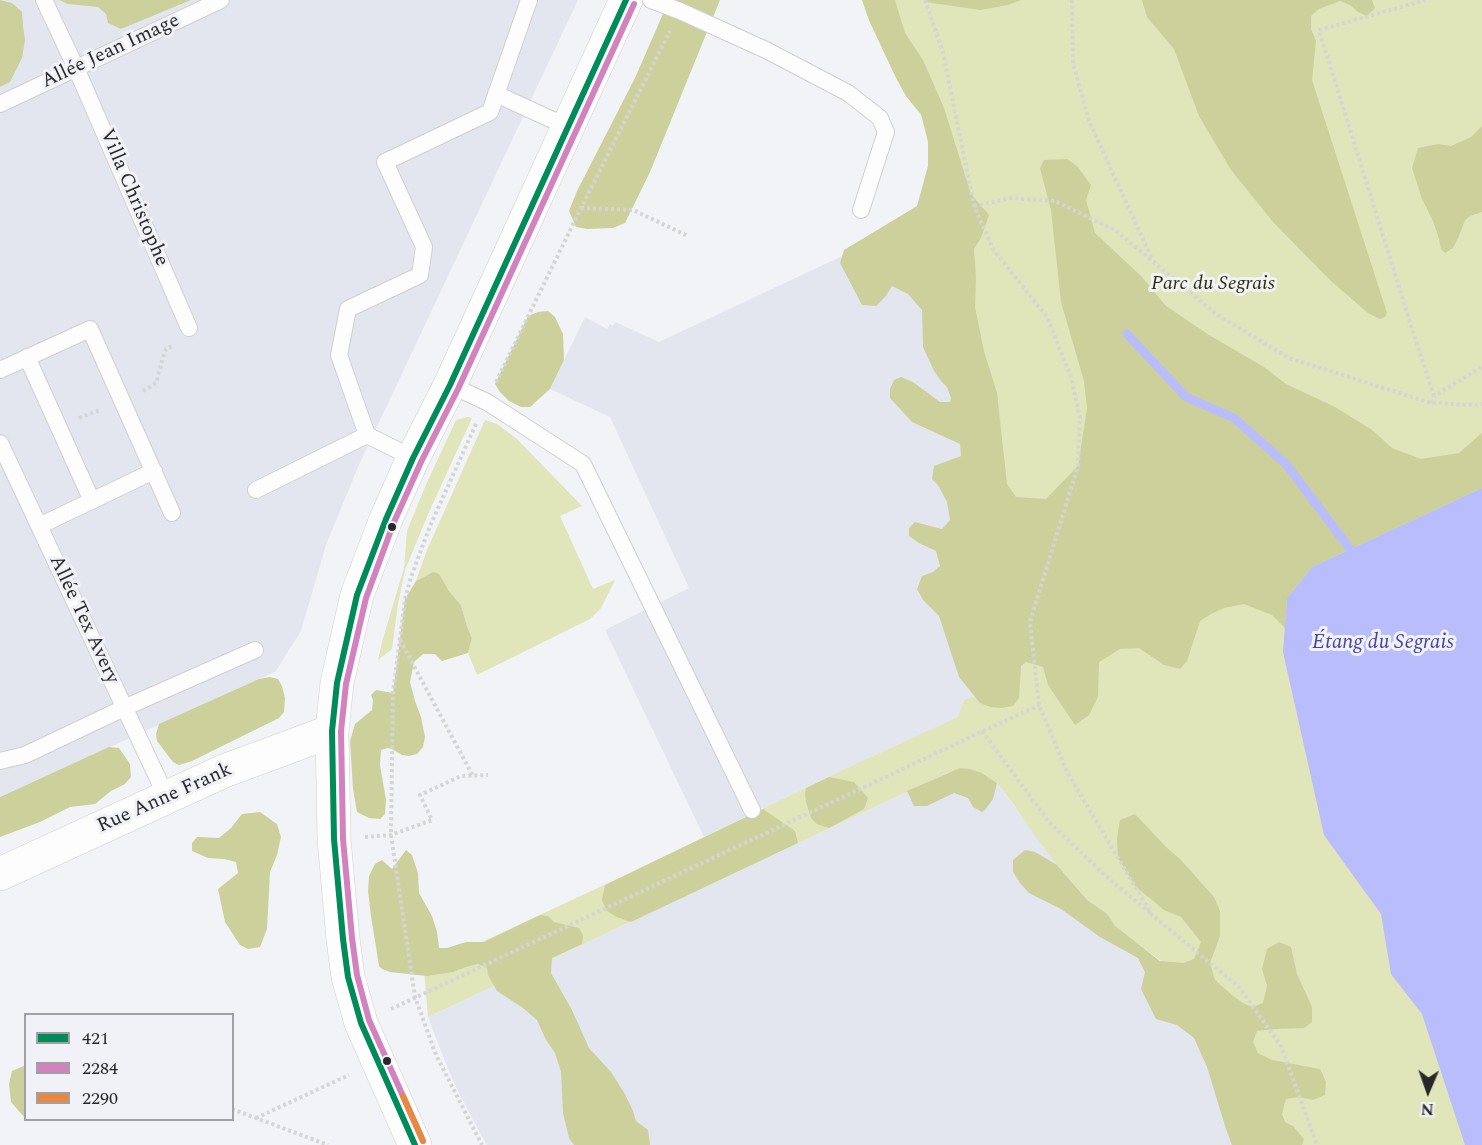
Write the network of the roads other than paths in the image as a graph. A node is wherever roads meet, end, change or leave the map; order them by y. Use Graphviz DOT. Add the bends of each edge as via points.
graph roads {
  1 [pos="44,0"];
  2 [pos="221,0"];
  3 [pos="529,0"];
  4 [pos="626,0"];
  5 [pos="651,0"];
  6 [pos="76,68"];
  7 [pos="496,94"];
  8 [pos="0,104"];
  9 [pos="568,127"];
  10 [pos="861,210"];
  11 [pos="189,328"];
  12 [pos="27,357"];
  13 [pos="0,370"];
  14 [pos="450,385"];
  15 [pos="367,435"];
  16 [pos="0,443"];
  17 [pos="413,458"];
  18 [pos="154,471"];
  19 [pos="256,490"];
  20 [pos="92,501"];
  21 [pos="172,513"];
  22 [pos="39,526"];
  23 [pos="255,650"];
  24 [pos="124,708"];
  25 [pos="332,731"];
  26 [pos="0,761"];
  27 [pos="167,798"];
  28 [pos="752,810"];
  29 [pos="0,874"];
  30 [pos="415,1145"];
  1 -- 6 [label="lane, Villa Christophe"];
  2 -- 6 [label="lane, Allée Jean Image"];
  3 -- 7 [label="lane"];
  4 -- 9 [label="street"];
  5 -- 10 [label="lane" via="766,50 848,93 880,118 886,132"];
  6 -- 8 [label="lane, Allée Jean Image"];
  6 -- 11 [label="lane, Villa Christophe"];
  7 -- 9 [label="lane"];
  7 -- 15 [label="lane" via="490,112 385,162 424,247 420,275 348,309 339,355"];
  9 -- 14 [label="street"];
  12 -- 13 [label="lane"];
  12 -- 18 [label="lane" via="90,329"];
  12 -- 20 [label="lane"];
  14 -- 17 [label="street"];
  14 -- 28 [label="lane" via="487,402 583,464"];
  15 -- 17 [label="lane"];
  15 -- 19 [label="lane"];
  16 -- 22 [label="lane, Allée Tex Avery"];
  17 -- 25 [label="street" via="357,595 337,682"];
  18 -- 20 [label="lane"];
  18 -- 21 [label="lane"];
  20 -- 22 [label="lane"];
  22 -- 24 [label="lane, Allée Tex Avery"];
  23 -- 24 [label="lane"];
  24 -- 26 [label="lane" via="25,755"];
  24 -- 27 [label="lane, Allée Tex Avery"];
  25 -- 27 [label="street, Rue Anne Frank" via="224,771"];
  25 -- 30 [label="street" via="334,839 348,977 361,1023"];
  27 -- 29 [label="street, Rue Anne Frank"];
}
